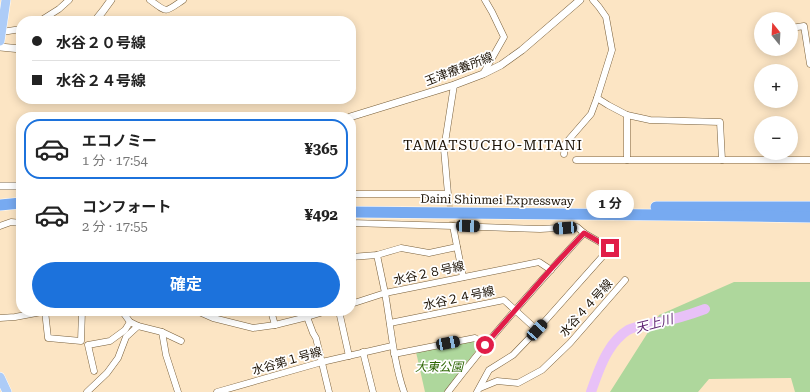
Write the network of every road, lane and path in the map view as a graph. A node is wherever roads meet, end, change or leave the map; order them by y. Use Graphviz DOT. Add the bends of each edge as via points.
graph roads {
  1 [pos="6,0"];
  2 [pos="69,0"];
  3 [pos="111,0"];
  4 [pos="150,0"];
  5 [pos="183,0"];
  6 [pos="485,0"];
  7 [pos="580,0"];
  8 [pos="593,0"];
  9 [pos="48,16"];
  10 [pos="100,16"];
  11 [pos="798,27"];
  12 [pos="16,31"];
  13 [pos="1,37"];
  14 [pos="0,47"];
  15 [pos="16,49"];
  16 [pos="810,64"];
  17 [pos="483,74"];
  18 [pos="454,85"];
  19 [pos="596,98"];
  20 [pos="356,115"];
  21 [pos="628,115"];
  22 [pos="564,154"];
  23 [pos="576,160"];
  24 [pos="626,160"];
  25 [pos="722,160"];
  26 [pos="810,160"];
  27 [pos="0,186"];
  28 [pos="16,186"];
  29 [pos="356,194"];
  30 [pos="16,203"];
  31 [pos="356,204"];
  32 [pos="0,205"];
  33 [pos="810,207"];
  34 [pos="16,210"];
  35 [pos="0,212"];
  36 [pos="356,212"];
  37 [pos="810,217"];
  38 [pos="16,222"];
  39 [pos="356,223"];
  40 [pos="0,226"];
  41 [pos="453,226"];
  42 [pos="584,233"];
  43 [pos="457,247"];
  44 [pos="377,255"];
  45 [pos="356,257"];
  46 [pos="550,270"];
  47 [pos="463,277"];
  48 [pos="625,280"];
  49 [pos="385,293"];
  50 [pos="356,302"];
  51 [pos="516,310"];
  52 [pos="20,316"];
  53 [pos="46,316"];
  54 [pos="82,316"];
  55 [pos="126,316"];
  56 [pos="208,316"];
  57 [pos="272,316"];
  58 [pos="310,316"];
  59 [pos="339,316"];
  60 [pos="307,317"];
  61 [pos="0,318"];
  62 [pos="213,318"];
  63 [pos="130,322"];
  64 [pos="390,323"];
  65 [pos="275,324"];
  66 [pos="138,326"];
  67 [pos="537,330"];
  68 [pos="162,332"];
  69 [pos="182,341"];
  70 [pos="485,345"];
  71 [pos="392,346"];
  72 [pos="363,352"];
  73 [pos="394,354"];
  74 [pos="349,356"];
  75 [pos="322,362"];
  76 [pos="94,371"];
  77 [pos="0,377"];
  78 [pos="478,390"];
  79 [pos="450,391"];
  80 [pos="8,392"];
  81 [pos="87,392"];
  82 [pos="178,392"];
  83 [pos="218,392"];
  84 [pos="329,392"];
  85 [pos="373,392"];
  86 [pos="404,392"];
  1 -- 13 [label="main road"];
  2 -- 9 [label="street"];
  3 -- 10 [label="street"];
  4 -- 5 [label="street" via="168,10"];
  6 -- 17 [label="street" via="504,37"];
  7 -- 17 [label="street, 玉津療養所線" via="522,50"];
  8 -- 19 [label="street" via="606,17 612,50"];
  11 -- 16 [label="street" via="804,26"];
  12 -- 13 [label="street"];
  14 -- 15 [label="street"];
  17 -- 18 [label="street, 玉津療養所線"];
  18 -- 20 [label="street, 玉津療養所線"];
  18 -- 29 [label="street" via="444,149 448,194"];
  19 -- 21 [label="street"];
  19 -- 22 [label="street" via="590,114 565,144"];
  21 -- 24 [label="street"];
  21 -- 25 [label="street" via="650,120 720,122"];
  23 -- 24 [label="street"];
  24 -- 25 [label="street"];
  25 -- 26 [label="street"];
  27 -- 28 [label="street"];
  30 -- 32 [label="highway"];
  31 -- 33 [label="highway, Daini Shinmei Expressway"];
  34 -- 35 [label="highway"];
  36 -- 37 [label="highway, Daini Shinmei Expressway"];
  38 -- 40 [label="street"];
  39 -- 41 [label="street"];
  41 -- 42 [label="street" via="540,229 577,227"];
  41 -- 43 [label="street"];
  42 -- 46 [label="street"];
  42 -- 67 [label="street" via="610,248"];
  43 -- 44 [label="street" via="429,253 401,248"];
  43 -- 47 [label="street"];
  44 -- 45 [label="street"];
  44 -- 49 [label="street"];
  46 -- 47 [label="street, 水谷２８号線" via="539,262"];
  46 -- 51 [label="street"];
  47 -- 49 [label="street, 水谷２８号線"];
  48 -- 78 [label="street, 水谷４４号線" via="570,343 542,370 518,383 497,381"];
  49 -- 50 [label="street"];
  49 -- 64 [label="street, 水谷２８号線"];
  51 -- 64 [label="street, 水谷２４号線" via="504,300"];
  51 -- 67 [label="street, 水谷２４号線"];
  51 -- 70 [label="street"];
  52 -- 61 [label="street"];
  53 -- 54 [label="street" via="48,338 81,341"];
  55 -- 63 [label="street"];
  56 -- 62 [label="street"];
  57 -- 65 [label="street"];
  58 -- 60 [label="street"];
  59 -- 74 [label="street"];
  60 -- 65 [label="street"];
  60 -- 75 [label="street"];
  62 -- 65 [label="street" via="252,328"];
  63 -- 66 [label="street"];
  63 -- 76 [label="street" via="125,330 110,341 88,345"];
  64 -- 71 [label="street, 水谷２８号線"];
  66 -- 68 [label="street"];
  66 -- 81 [label="street" via="126,337 118,358 107,373"];
  67 -- 78 [label="street" via="514,355 489,370"];
  68 -- 69 [label="street"];
  68 -- 82 [label="street" via="166,355"];
  70 -- 73 [label="street" via="475,338"];
  70 -- 79 [label="street"];
  71 -- 72 [label="street, 水谷第１号線"];
  71 -- 73 [label="street, 水谷２８号線"];
  72 -- 74 [label="street, 水谷第１号線"];
  72 -- 85 [label="street"];
  73 -- 86 [label="street, 水谷２８号線"];
  74 -- 75 [label="street, 水谷第１号線"];
  75 -- 83 [label="street, 水谷第１号線"];
  75 -- 84 [label="street"];
  77 -- 80 [label="main road"];
}
